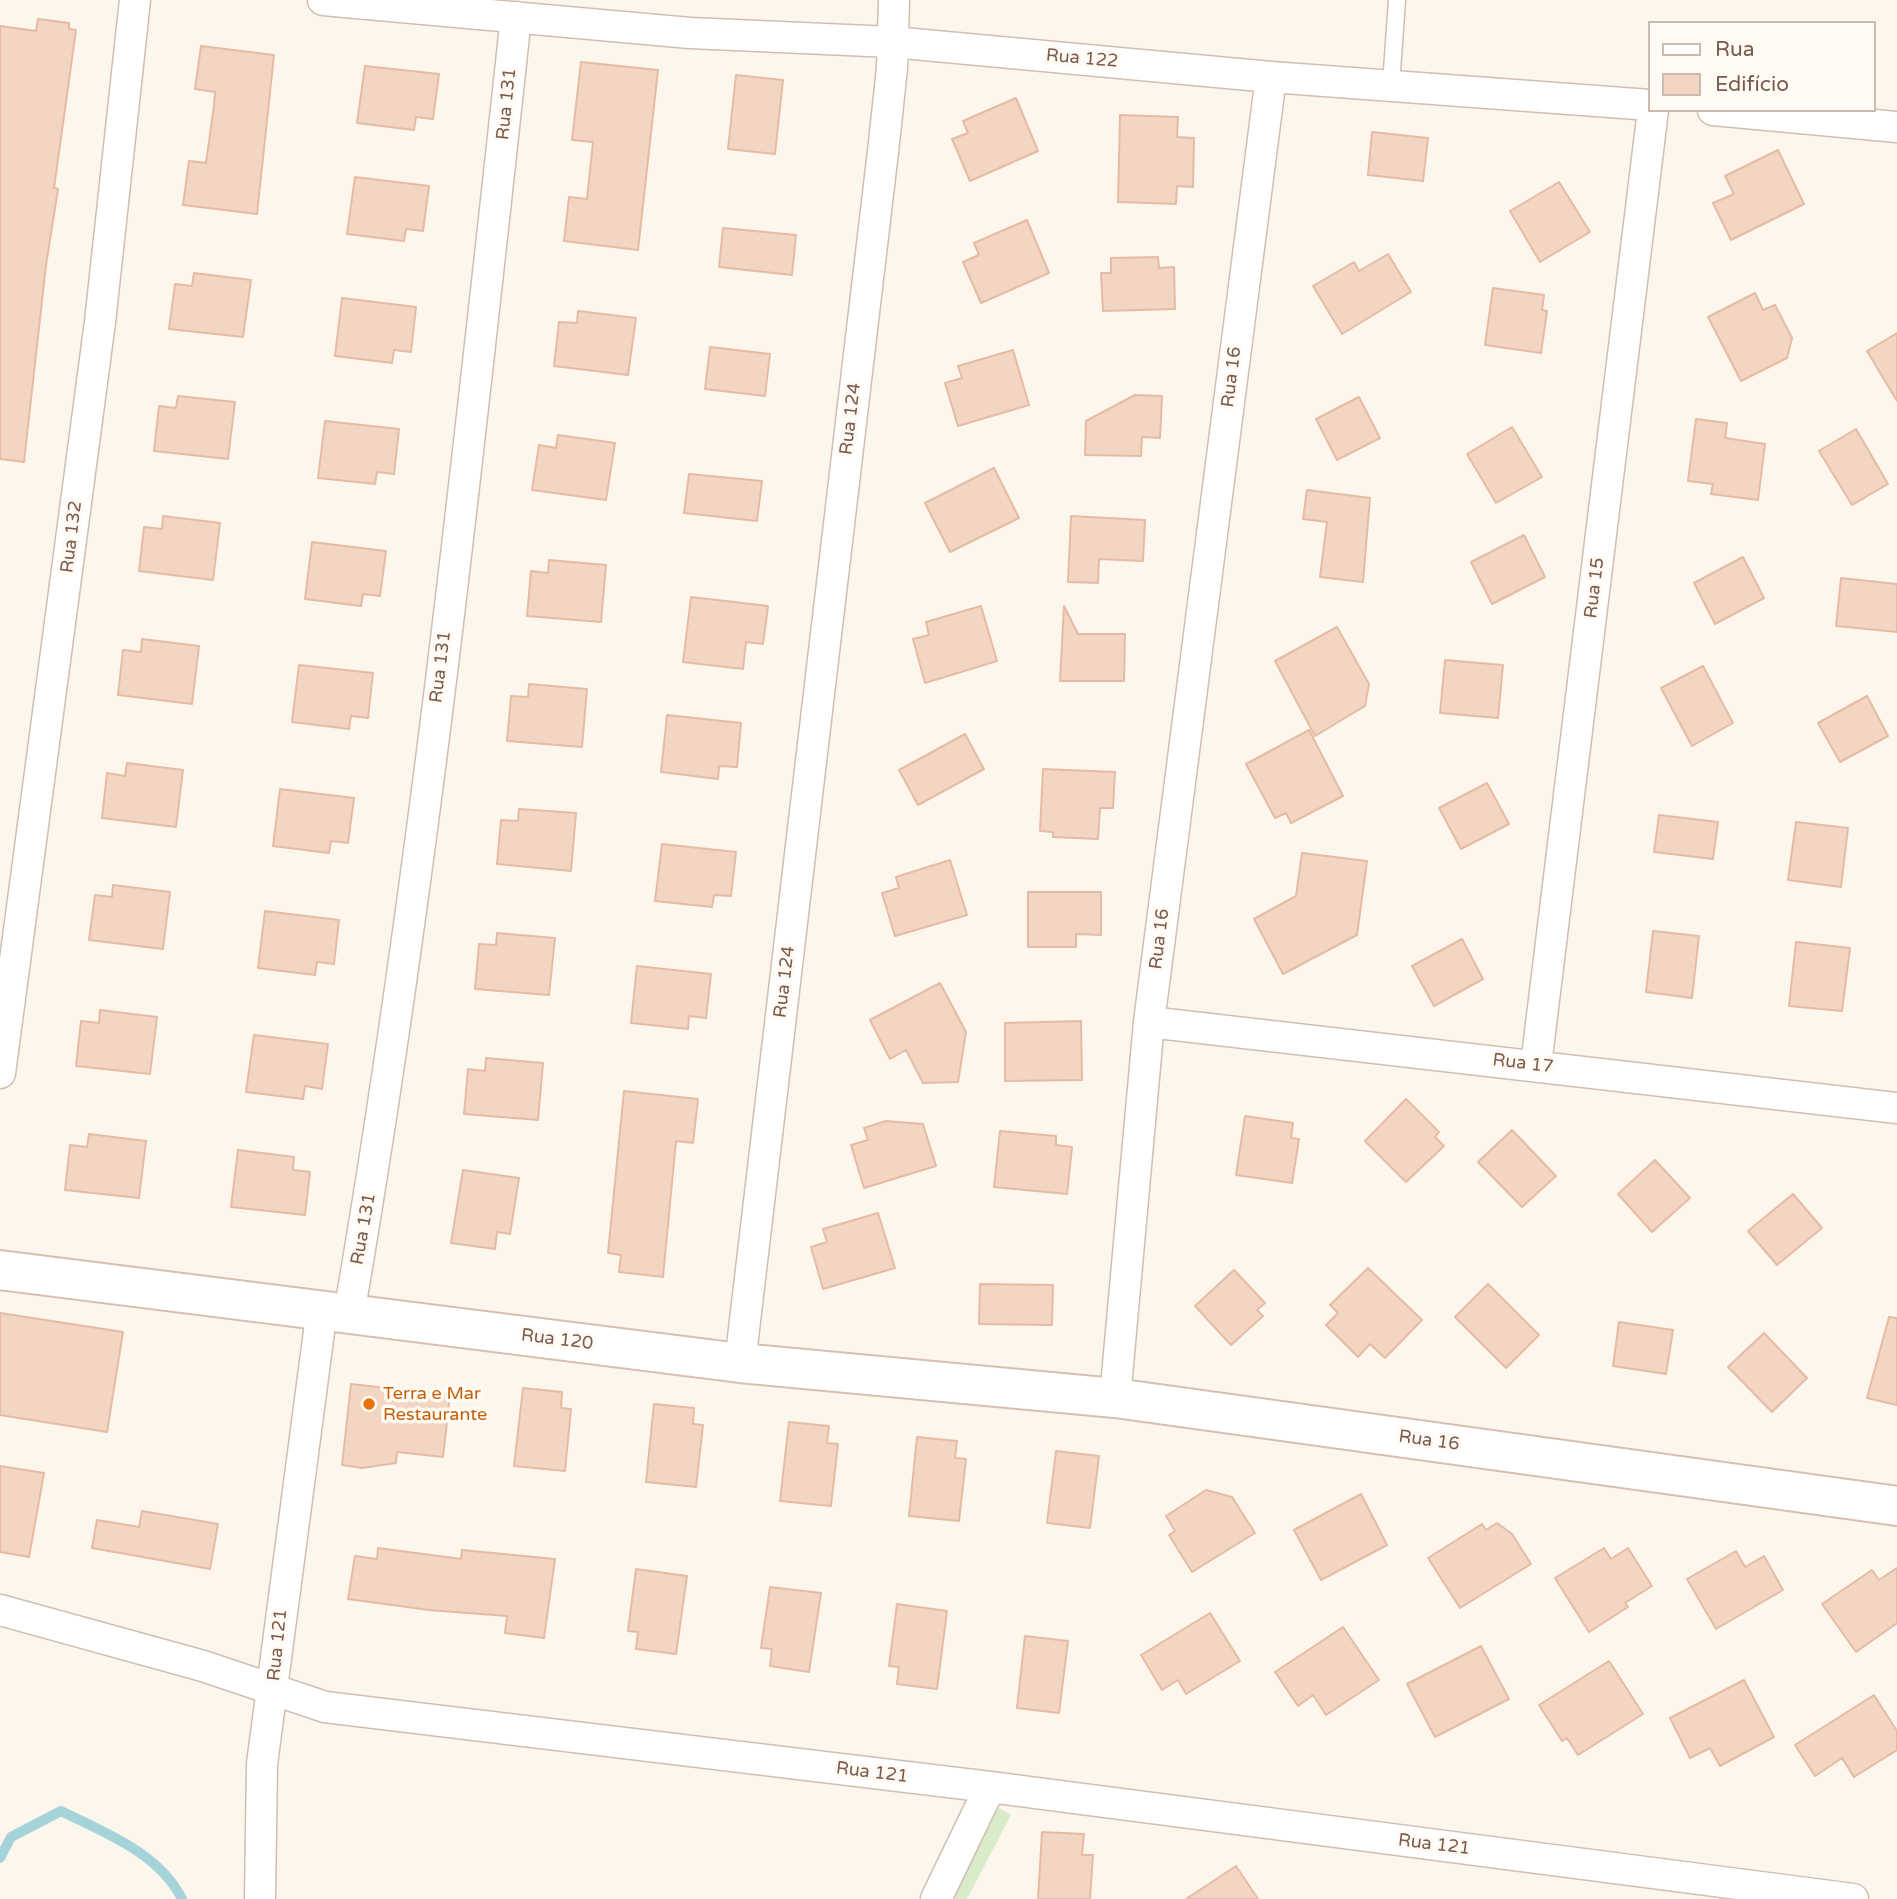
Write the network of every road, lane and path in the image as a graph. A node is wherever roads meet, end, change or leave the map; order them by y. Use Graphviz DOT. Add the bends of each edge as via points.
graph roads {
  1 [pos="135,0"];
  2 [pos="323,0"];
  3 [pos="894,0"];
  4 [pos="1397,0"];
  5 [pos="516,17"];
  6 [pos="892,42"];
  7 [pos="1271,77"];
  8 [pos="1391,85"];
  9 [pos="1648,104"];
  10 [pos="1653,112"];
  11 [pos="1735,112"];
  12 [pos="1897,127"];
  13 [pos="1149,1022"];
  14 [pos="1536,1065"];
  15 [pos="0,1073"];
  16 [pos="1897,1108"];
  17 [pos="0,1270"];
  18 [pos="336,1312"];
  19 [pos="740,1363"];
  20 [pos="1115,1398"];
  21 [pos="1897,1506"];
  22 [pos="0,1610"];
  23 [pos="273,1691"];
  24 [pos="990,1787"];
  25 [pos="260,1899"];
  26 [pos="936,1899"];
  27 [pos="1853,1899"];
  1 -- 15 [label="street, Rua 132" via="100,322"];
  2 -- 5 [label="street"];
  3 -- 6 [label="street, Rua 124"];
  4 -- 8 [label="lane"];
  5 -- 6 [label="street" via="690,33"];
  5 -- 18 [label="street, Rua 131" via="480,351 400,996"];
  6 -- 7 [label="street, Rua 122"];
  6 -- 19 [label="street, Rua 124" via="881,171"];
  7 -- 8 [label="street"];
  7 -- 13 [label="street, Rua 16"];
  8 -- 9 [label="street"];
  10 -- 14 [label="street, Rua 15"];
  11 -- 12 [label="street"];
  13 -- 14 [label="street, Rua 17"];
  13 -- 20 [label="street, Rua 16"];
  14 -- 16 [label="street, Rua 17"];
  17 -- 18 [label="street, Rua 120"];
  18 -- 19 [label="street, Rua 120"];
  18 -- 23 [label="street, Rua 121"];
  19 -- 20 [label="street, Rua 120"];
  20 -- 21 [label="street, Rua 16"];
  22 -- 23 [label="street" via="204,1666"];
  23 -- 24 [label="street, Rua 121" via="325,1707"];
  23 -- 25 [label="street" via="262,1764"];
  24 -- 26 [label="street"];
  24 -- 27 [label="street, Rua 121"];
}
